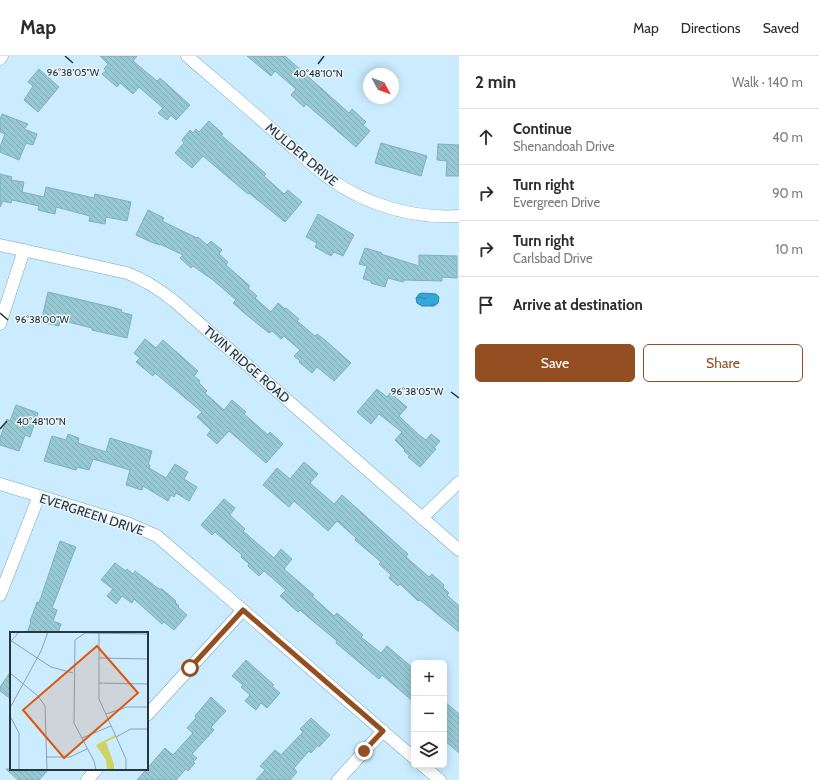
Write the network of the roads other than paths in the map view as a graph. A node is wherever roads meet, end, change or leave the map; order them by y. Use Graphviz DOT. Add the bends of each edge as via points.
graph roads {
  1 [pos="2,56"];
  2 [pos="187,56"];
  3 [pos="0,58"];
  4 [pos="459,216"];
  5 [pos="0,245"];
  6 [pos="24,250"];
  7 [pos="0,324"];
  8 [pos="459,482"];
  9 [pos="0,484"];
  10 [pos="39,496"];
  11 [pos="422,518"];
  12 [pos="459,550"];
  13 [pos="0,595"];
  14 [pos="243,610"];
  15 [pos="148,714"];
  16 [pos="383,731"];
  17 [pos="411,755"];
  18 [pos="426,768"];
  19 [pos="96,770"];
  20 [pos="87,780"];
  21 [pos="338,780"];
  22 [pos="440,780"];
  1 -- 3 [label="street"];
  2 -- 4 [label="street, MULDER DRIVE" via="321,172 349,191 400,211 429,216"];
  5 -- 6 [label="street, TWIN RIDGE ROAD"];
  6 -- 7 [label="street"];
  6 -- 11 [label="street, TWIN RIDGE ROAD" via="127,273 146,280 174,301"];
  8 -- 11 [label="street"];
  9 -- 10 [label="street, EVERGREEN DRIVE"];
  10 -- 13 [label="street"];
  10 -- 14 [label="street, EVERGREEN DRIVE" via="127,523 152,534 166,542"];
  11 -- 12 [label="street, TWIN RIDGE ROAD"];
  14 -- 15 [label="street"];
  14 -- 16 [label="street, EVERGREEN DRIVE"];
  16 -- 17 [label="street, EVERGREEN DRIVE"];
  16 -- 21 [label="street"];
  18 -- 22 [label="street"];
  19 -- 20 [label="street"];
}
